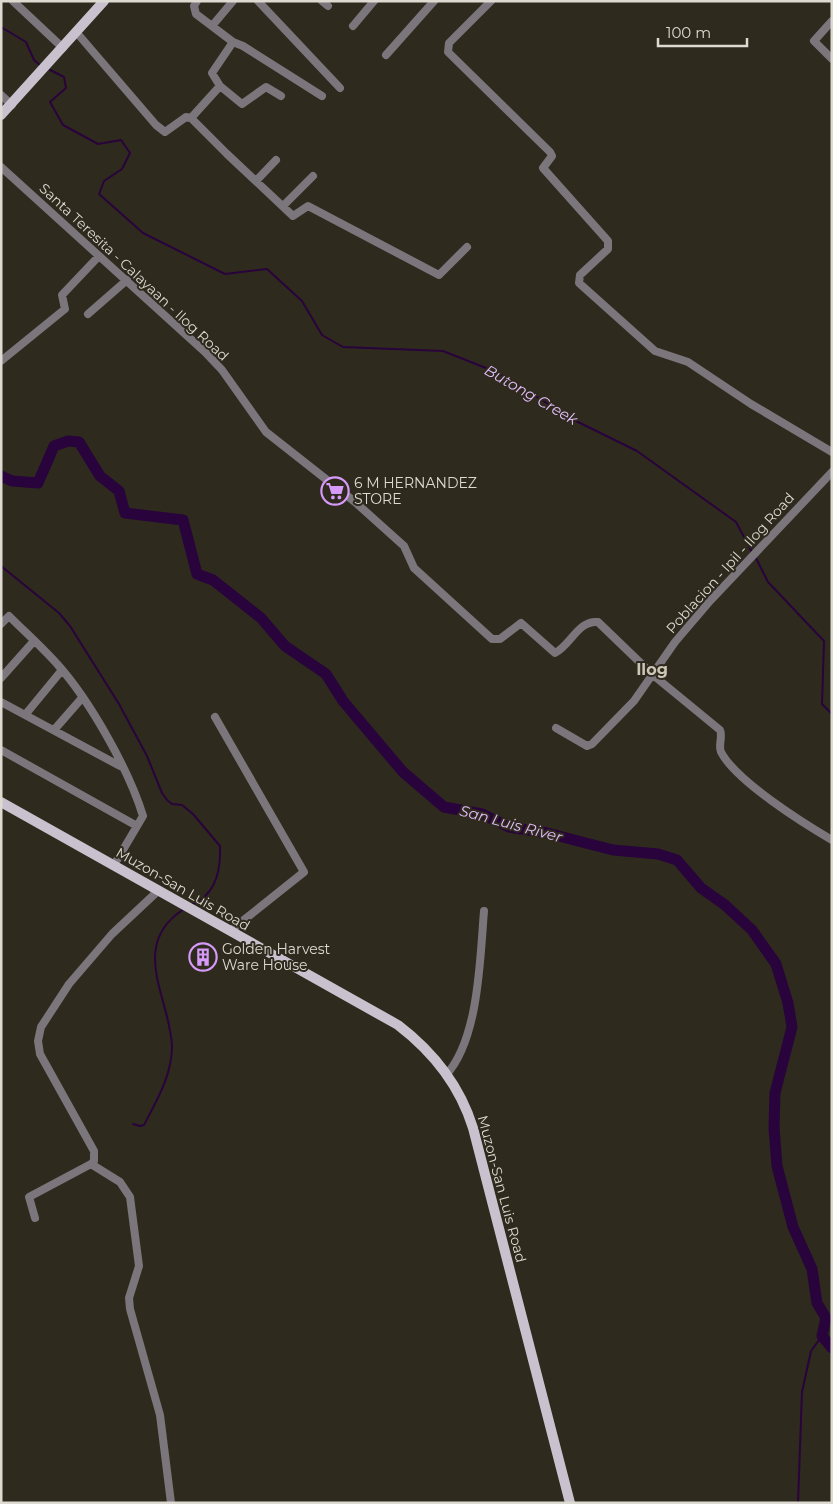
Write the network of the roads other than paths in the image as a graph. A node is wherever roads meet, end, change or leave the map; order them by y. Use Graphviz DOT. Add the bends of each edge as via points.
graph roads {
  1 [pos="13,1"];
  2 [pos="104,1"];
  3 [pos="196,1"];
  4 [pos="234,1"];
  5 [pos="258,1"];
  6 [pos="374,1"];
  7 [pos="434,1"];
  8 [pos="491,1"];
  9 [pos="832,20"];
  10 [pos="212,26"];
  11 [pos="353,26"];
  12 [pos="77,33"];
  13 [pos="233,42"];
  14 [pos="63,48"];
  15 [pos="386,55"];
  16 [pos="832,59"];
  17 [pos="220,86"];
  18 [pos="340,88"];
  19 [pos="1,95"];
  20 [pos="281,96"];
  21 [pos="322,96"];
  22 [pos="12,106"];
  23 [pos="1,115"];
  24 [pos="192,118"];
  25 [pos="276,160"];
  26 [pos="1,167"];
  27 [pos="313,176"];
  28 [pos="256,181"];
  29 [pos="283,206"];
  30 [pos="466,247"];
  31 [pos="100,256"];
  32 [pos="127,280"];
  33 [pos="88,314"];
  34 [pos="1,361"];
  35 [pos="832,452"];
  36 [pos="832,472"];
  37 [pos="1,624"];
  38 [pos="34,641"];
  39 [pos="62,670"];
  40 [pos="653,675"];
  41 [pos="1,678"];
  42 [pos="82,698"];
  43 [pos="1,702"];
  44 [pos="25,715"];
  45 [pos="216,716"];
  46 [pos="556,728"];
  47 [pos="54,730"];
  48 [pos="112,748"];
  49 [pos="1,750"];
  50 [pos="107,759"];
  51 [pos="121,767"];
  52 [pos="1,802"];
  53 [pos="137,826"];
  54 [pos="832,840"];
  55 [pos="114,865"];
  56 [pos="159,890"];
  57 [pos="484,911"];
  58 [pos="230,931"];
  59 [pos="446,1074"];
  60 [pos="91,1164"];
  61 [pos="35,1218"];
  62 [pos="171,1503"];
  63 [pos="570,1503"];
  1 -- 14 [label="street"];
  2 -- 12 [label="main road"];
  3 -- 10 [label="street" via="196,14"];
  4 -- 10 [label="street"];
  5 -- 18 [label="street"];
  6 -- 11 [label="street"];
  7 -- 15 [label="street"];
  8 -- 35 [label="street" via="449,43 448,52 550,152 552,156 543,168 608,241 608,249 580,275 579,283 655,352 688,362"];
  9 -- 16 [label="street" via="814,42"];
  10 -- 13 [label="street"];
  12 -- 14 [label="main road"];
  12 -- 24 [label="street" via="165,132 186,117"];
  13 -- 17 [label="street" via="212,73"];
  13 -- 21 [label="street"];
  14 -- 22 [label="main road"];
  17 -- 20 [label="street" via="242,104 266,87"];
  17 -- 24 [label="street"];
  19 -- 22 [label="street"];
  22 -- 23 [label="main road"];
  24 -- 28 [label="street"];
  25 -- 28 [label="street"];
  26 -- 31 [label="street, Santa Teresita - Calayaan - Ilog Road"];
  27 -- 29 [label="street"];
  28 -- 29 [label="street"];
  29 -- 30 [label="street" via="293,216 308,206 438,275"];
  31 -- 32 [label="street, Santa Teresita - Calayaan - Ilog Road"];
  31 -- 34 [label="street" via="62,295 65,309"];
  32 -- 33 [label="street"];
  32 -- 40 [label="street, Santa Teresita - Calayaan - Ilog Road" via="214,361 266,432 355,502 404,546 414,568 492,639 500,638 521,623 555,653 585,624 598,622"];
  36 -- 40 [label="street, Poblacion - Ipil - Ilog Road" via="710,601 675,642"];
  37 -- 38 [label="street" via="9,616"];
  38 -- 39 [label="street"];
  38 -- 41 [label="street"];
  39 -- 42 [label="street"];
  39 -- 44 [label="street"];
  40 -- 46 [label="street, Poblacion - Ipil - Ilog Road" via="634,702 592,744 587,746"];
  40 -- 54 [label="street, Santa Teresita - Calayaan - Ilog Road" via="720,730 720,750 734,768 768,798"];
  42 -- 47 [label="street"];
  42 -- 48 [label="street"];
  43 -- 44 [label="street"];
  44 -- 47 [label="street"];
  45 -- 58 [label="street" via="304,872"];
  47 -- 50 [label="street"];
  48 -- 50 [label="street"];
  48 -- 51 [label="street"];
  49 -- 53 [label="street"];
  50 -- 51 [label="street"];
  51 -- 53 [label="street" via="143,816"];
  52 -- 55 [label="main road, Muzon-San Luis Road"];
  53 -- 55 [label="street"];
  55 -- 56 [label="main road, Muzon-San Luis Road"];
  56 -- 58 [label="main road, Muzon-San Luis Road"];
  56 -- 60 [label="street" via="112,934 68,984 47,1015 39,1034 40,1054 94,1151"];
  57 -- 59 [label="street" via="476,996 460,1055"];
  58 -- 59 [label="main road, Muzon-San Luis Road" via="398,1024 423,1046"];
  59 -- 63 [label="main road, Muzon-San Luis Road" via="466,1106 476,1136"];
  60 -- 61 [label="street" via="29,1197"];
  60 -- 62 [label="street" via="120,1182 130,1197 139,1266 129,1298 130,1309 160,1415"];
}
